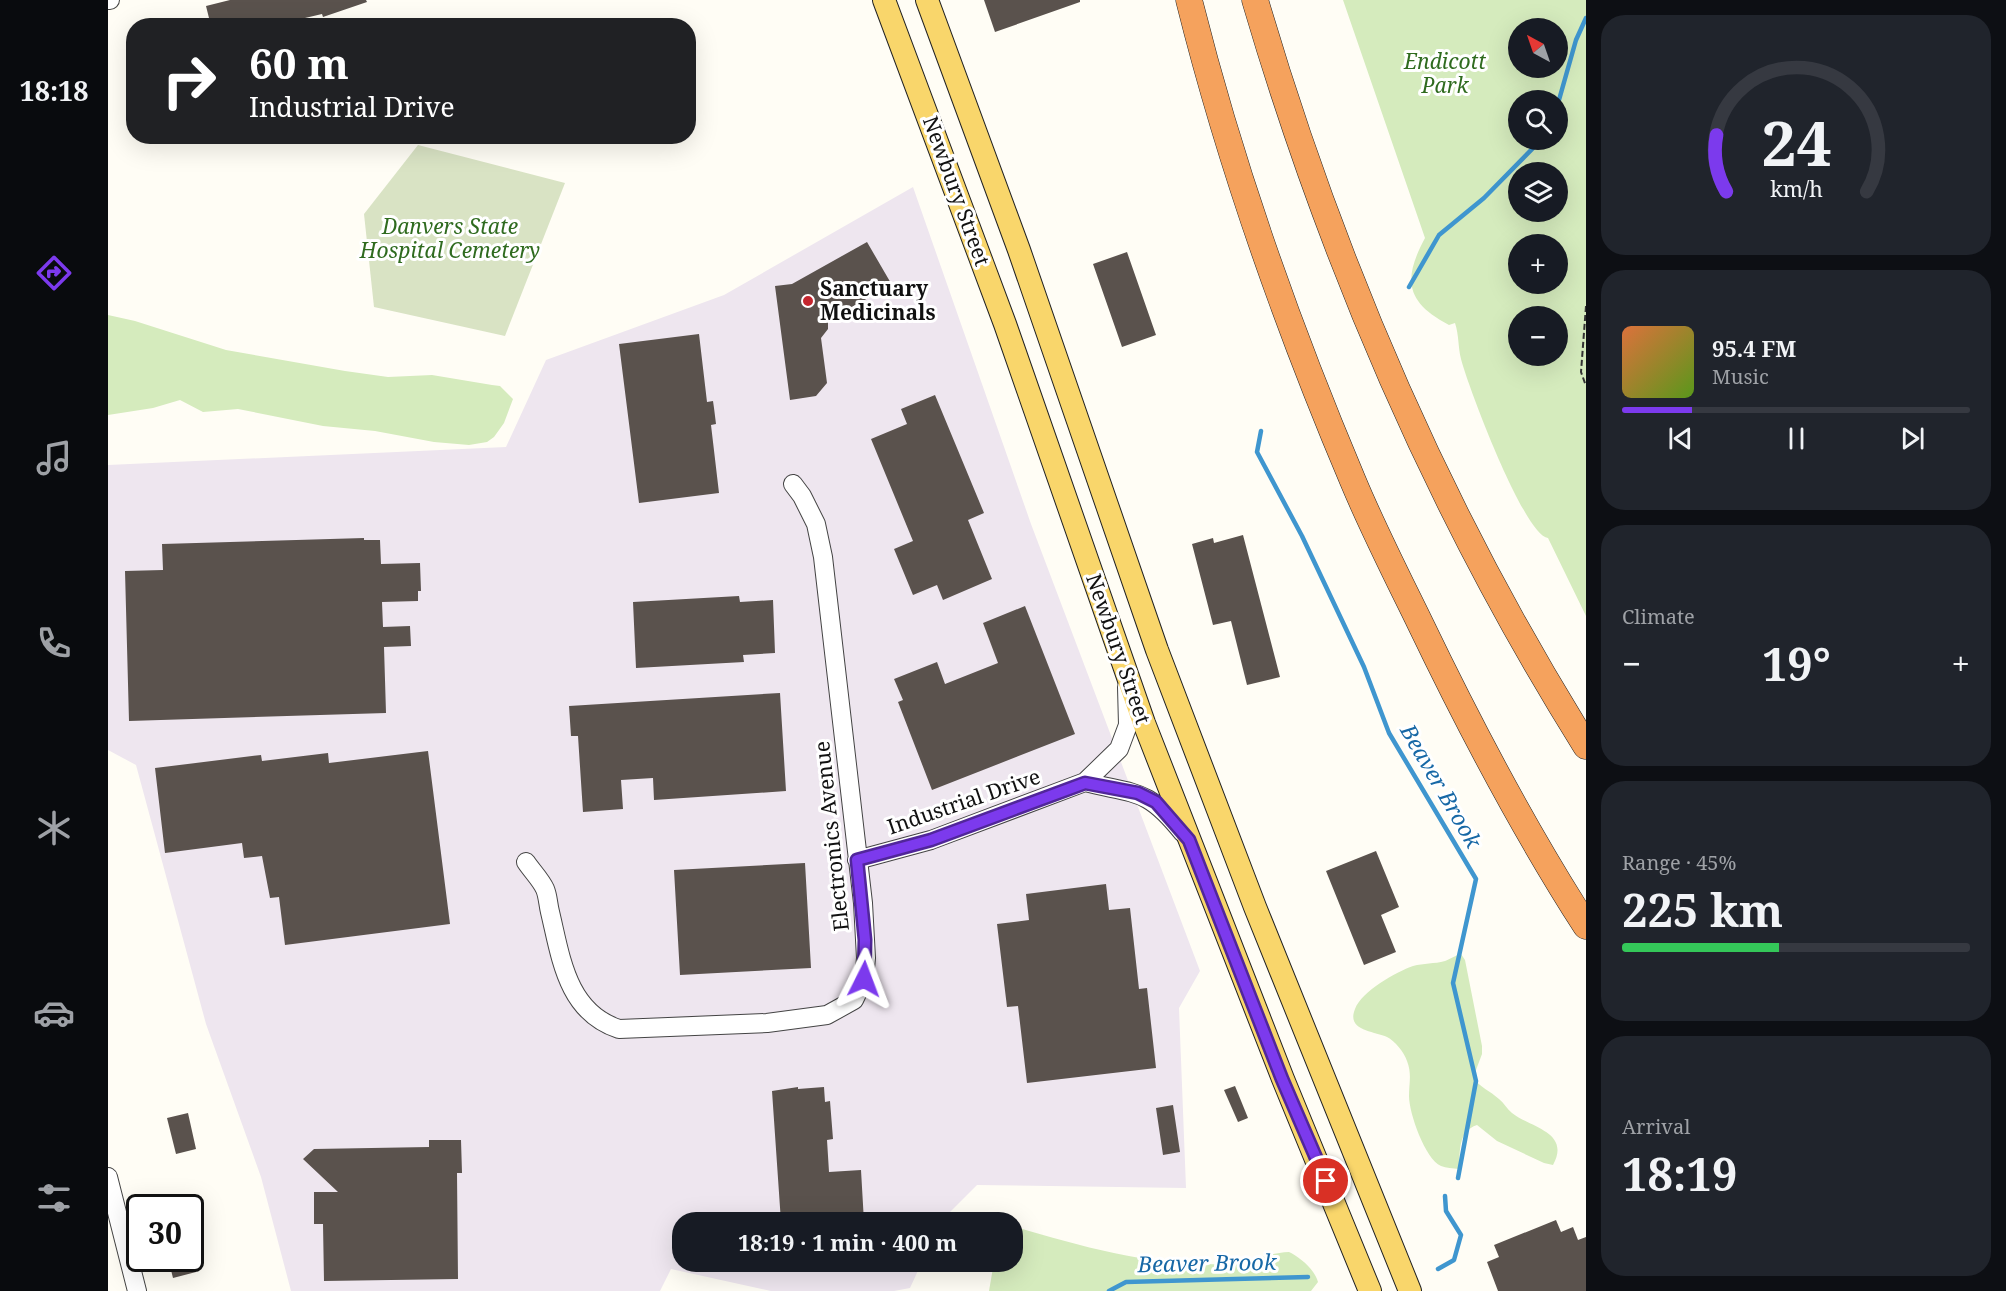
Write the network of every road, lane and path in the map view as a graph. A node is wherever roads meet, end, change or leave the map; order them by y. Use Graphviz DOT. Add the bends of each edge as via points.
graph roads {
  1 [pos="884,0"];
  2 [pos="927,0"];
  3 [pos="1189,0"];
  4 [pos="1255,0"];
  5 [pos="1586,306"];
  6 [pos="1586,386"];
  7 [pos="792,484"];
  8 [pos="1127,674"];
  9 [pos="1586,746"];
  10 [pos="1085,783"];
  11 [pos="1189,840"];
  12 [pos="857,860"];
  13 [pos="526,862"];
  14 [pos="1586,927"];
  15 [pos="108,1177"];
  16 [pos="137,1291"];
  17 [pos="1370,1291"];
  18 [pos="1410,1291"];
  1 -- 8 [label="main road, Newbury Street" via="1005,324"];
  2 -- 18 [label="main road, Newbury Street" via="1157,650 1255,908"];
  3 -- 14 [label="highway" via="1248,203 1353,482 1448,680 1524,823"];
  4 -- 9 [label="highway" via="1330,224 1409,416 1497,595"];
  5 -- 6 [label="path" via="1581,372"];
  7 -- 12 [label="street, Electronics Avenue" via="816,524 823,557"];
  8 -- 10 [label="street, Industrial Drive" via="1128,725 1123,739 1110,760"];
  8 -- 11 [label="main road, Newbury Street"];
  10 -- 11 [label="street" via="1138,793 1156,802"];
  10 -- 12 [label="street, Industrial Drive" via="931,840"];
  11 -- 17 [label="main road, Newbury Street"];
  12 -- 13 [label="street, Electronics Avenue" via="866,958 864,979 854,1000 827,1015 767,1023 619,1029 596,1018 572,992 545,888"];
  15 -- 16 [label="street"];
}
